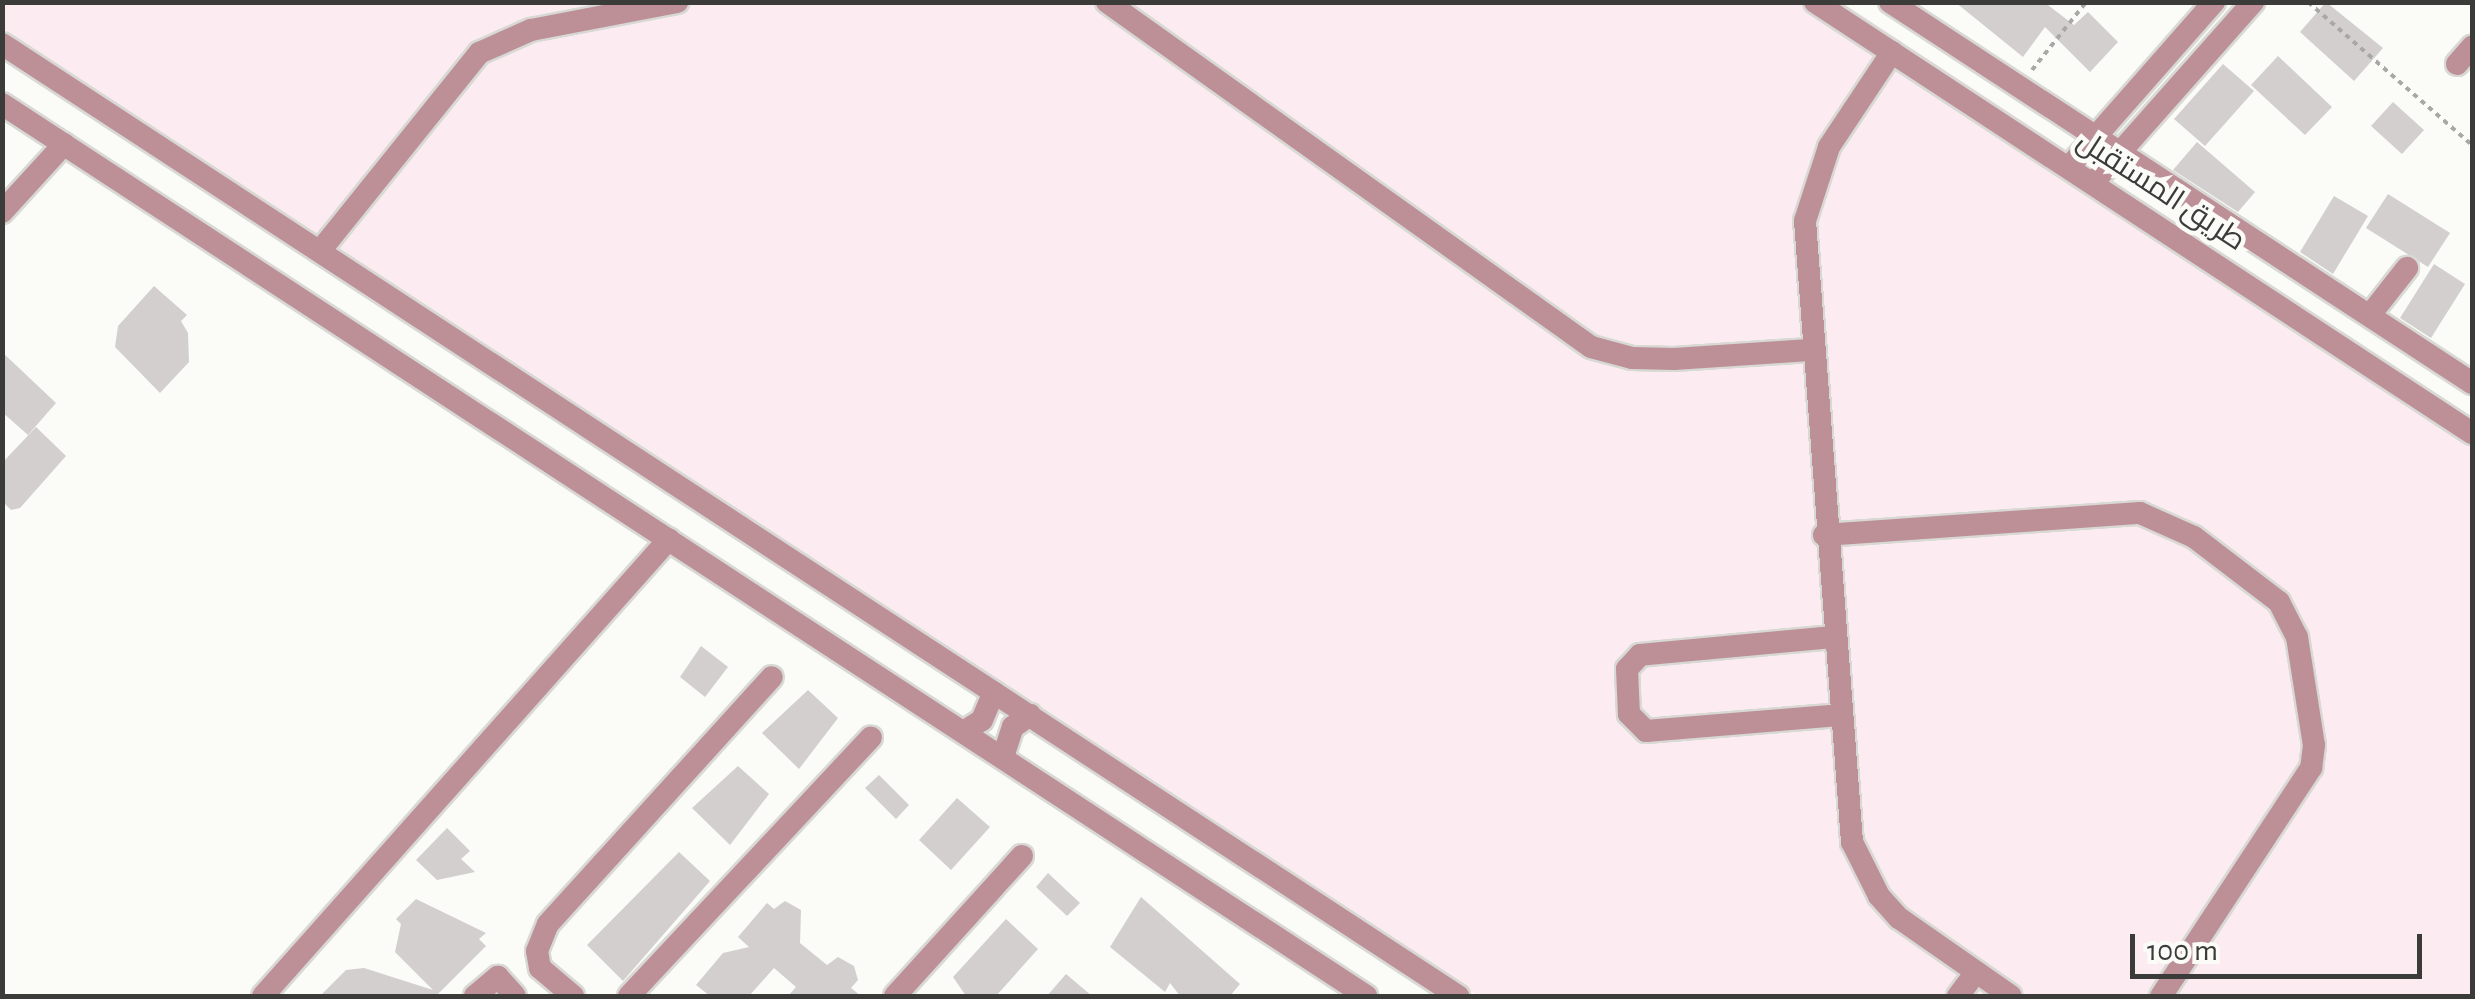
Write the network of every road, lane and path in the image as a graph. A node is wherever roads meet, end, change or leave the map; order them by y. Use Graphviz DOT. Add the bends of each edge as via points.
graph roads {
  1 [pos="676,2"];
  2 [pos="1107,2"];
  3 [pos="1815,2"];
  4 [pos="1890,2"];
  5 [pos="2086,2"];
  6 [pos="2214,2"];
  7 [pos="2253,2"];
  8 [pos="2308,2"];
  9 [pos="2,44"];
  10 [pos="1892,52"];
  11 [pos="2020,86"];
  12 [pos="2,104"];
  13 [pos="2097,136"];
  14 [pos="64,144"];
  15 [pos="2472,146"];
  16 [pos="2121,152"];
  17 [pos="2069,167"];
  18 [pos="2093,182"];
  19 [pos="2,212"];
  20 [pos="320,251"];
  21 [pos="2408,268"];
  22 [pos="2370,315"];
  23 [pos="1810,350"];
  24 [pos="2472,383"];
  25 [pos="2472,433"];
  26 [pos="1824,536"];
  27 [pos="669,539"];
  28 [pos="1833,637"];
  29 [pos="772,677"];
  30 [pos="994,692"];
  31 [pos="1030,715"];
  32 [pos="1839,715"];
  33 [pos="965,731"];
  34 [pos="871,738"];
  35 [pos="1003,756"];
  36 [pos="1022,856"];
  37 [pos="1976,972"];
  38 [pos="263,996"];
  39 [pos="476,996"];
  40 [pos="515,996"];
  41 [pos="573,996"];
  42 [pos="629,996"];
  43 [pos="895,996"];
  44 [pos="1366,996"];
  45 [pos="1458,996"];
  46 [pos="1958,996"];
  47 [pos="2010,996"];
  48 [pos="2161,996"];
  1 -- 20 [label="street" via="531,30 479,52"];
  2 -- 23 [label="street" via="1591,347 1632,358 1674,359"];
  3 -- 10 [label="street, طريق المستقبل"];
  4 -- 11 [label="street, طريق المستقبل"];
  5 -- 11 [label="path"];
  6 -- 13 [label="street"];
  7 -- 16 [label="street"];
  8 -- 15 [label="path"];
  9 -- 20 [label="street"];
  10 -- 17 [label="street, طريق المستقبل"];
  10 -- 23 [label="street" via="1829,147 1814,183 1803,261"];
  11 -- 13 [label="street, طريق المستقبل"];
  12 -- 14 [label="street"];
  13 -- 16 [label="street, طريق المستقبل"];
  13 -- 17 [label="street"];
  14 -- 19 [label="street"];
  14 -- 27 [label="street"];
  16 -- 18 [label="street"];
  16 -- 22 [label="street, طريق المستقبل"];
  17 -- 18 [label="street, طريق المستقبل"];
  18 -- 25 [label="street, طريق المستقبل"];
  20 -- 30 [label="street"];
  21 -- 22 [label="street"];
  22 -- 24 [label="street, طريق المستقبل"];
  23 -- 26 [label="street"];
  26 -- 28 [label="street"];
  26 -- 48 [label="street" via="2140,513 2194,537 2279,602 2297,638 2314,745 2311,768"];
  27 -- 33 [label="street"];
  27 -- 38 [label="street"];
  28 -- 32 [label="street"];
  28 -- 32 [label="street" via="1640,656 1627,668 1629,714 1646,731"];
  29 -- 41 [label="street" via="548,924 538,951 540,968"];
  30 -- 31 [label="street"];
  30 -- 33 [label="street" via="982,720"];
  31 -- 35 [label="street" via="1012,727"];
  31 -- 45 [label="street"];
  32 -- 37 [label="street" via="1852,842 1863,870 1900,918"];
  33 -- 35 [label="street"];
  34 -- 42 [label="street"];
  35 -- 44 [label="street"];
  36 -- 43 [label="street"];
  37 -- 46 [label="street"];
  37 -- 47 [label="street"];
  39 -- 40 [label="street" via="498,977"];
}
